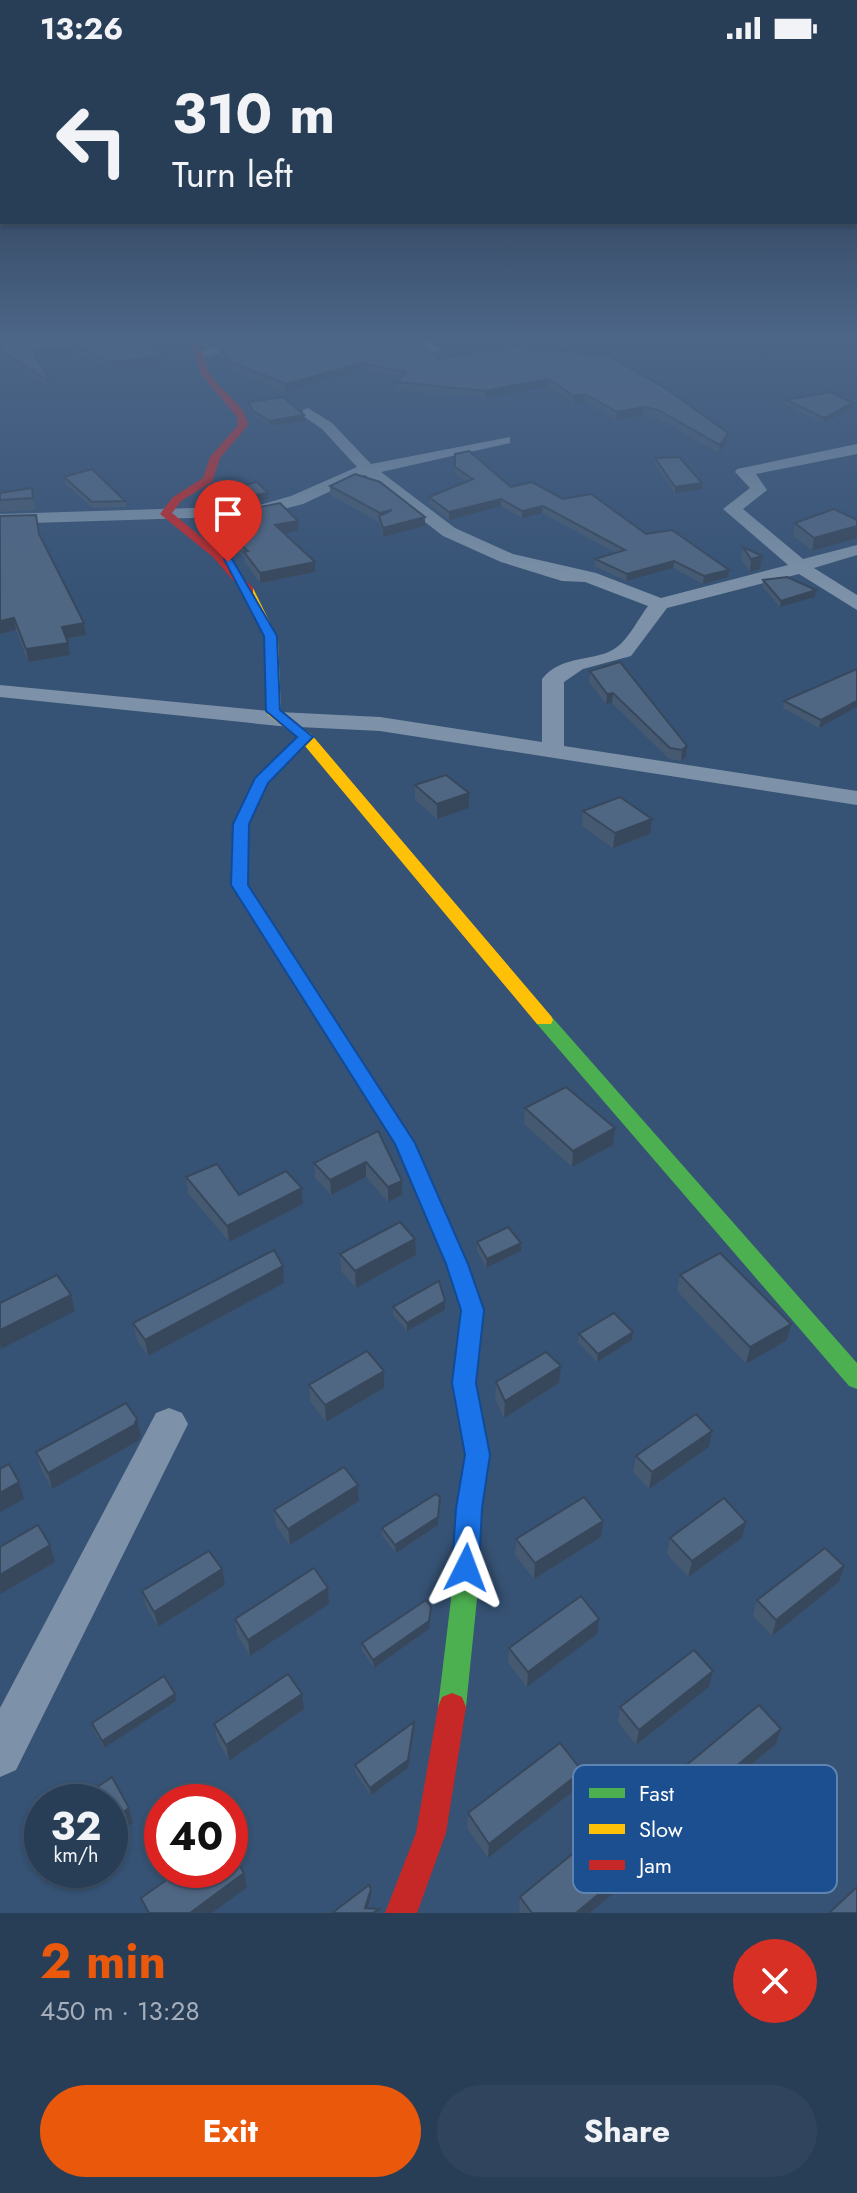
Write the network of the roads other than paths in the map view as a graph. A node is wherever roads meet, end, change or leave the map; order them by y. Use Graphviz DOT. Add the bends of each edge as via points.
graph roads {
  1 [pos="243,423"];
  2 [pos="322,423"];
  3 [pos="504,440"];
  4 [pos="857,449"];
  5 [pos="367,469"];
  6 [pos="166,514"];
  7 [pos="0,519"];
  8 [pos="857,550"];
  9 [pos="802,566"];
  10 [pos="545,570"];
  11 [pos="570,577"];
  12 [pos="660,604"];
  13 [pos="857,604"];
  14 [pos="0,691"];
  15 [pos="279,719"];
  16 [pos="306,737"];
  17 [pos="553,751"];
  18 [pos="857,798"];
  19 [pos="857,1379"];
  20 [pos="169,1424"];
  21 [pos="0,1754"];
  22 [pos="401,1913"];
  1 -- 6 [label="street" via="215,457 208,480 177,499"];
  2 -- 5 [label="street"];
  3 -- 5 [label="street"];
  4 -- 9 [label="street" via="743,472 759,490 732,509"];
  5 -- 6 [label="street" via="280,506"];
  5 -- 10 [label="street" via="449,532"];
  6 -- 7 [label="street"];
  6 -- 15 [label="street" via="228,562 248,592 270,636 272,704"];
  8 -- 9 [label="street"];
  9 -- 12 [label="street"];
  9 -- 13 [label="street"];
  10 -- 11 [label="street"];
  10 -- 12 [label="street" via="589,577"];
  12 -- 17 [label="street" via="624,652 576,665 553,679"];
  14 -- 15 [label="street"];
  15 -- 16 [label="street"];
  15 -- 17 [label="street" via="380,724"];
  16 -- 19 [label="street" via="646,1141"];
  16 -- 22 [label="street" via="261,781 241,824 239,885 405,1143 472,1310 464,1383 478,1455 452,1705 431,1833"];
  17 -- 18 [label="street"];
  20 -- 21 [label="street"];
}
